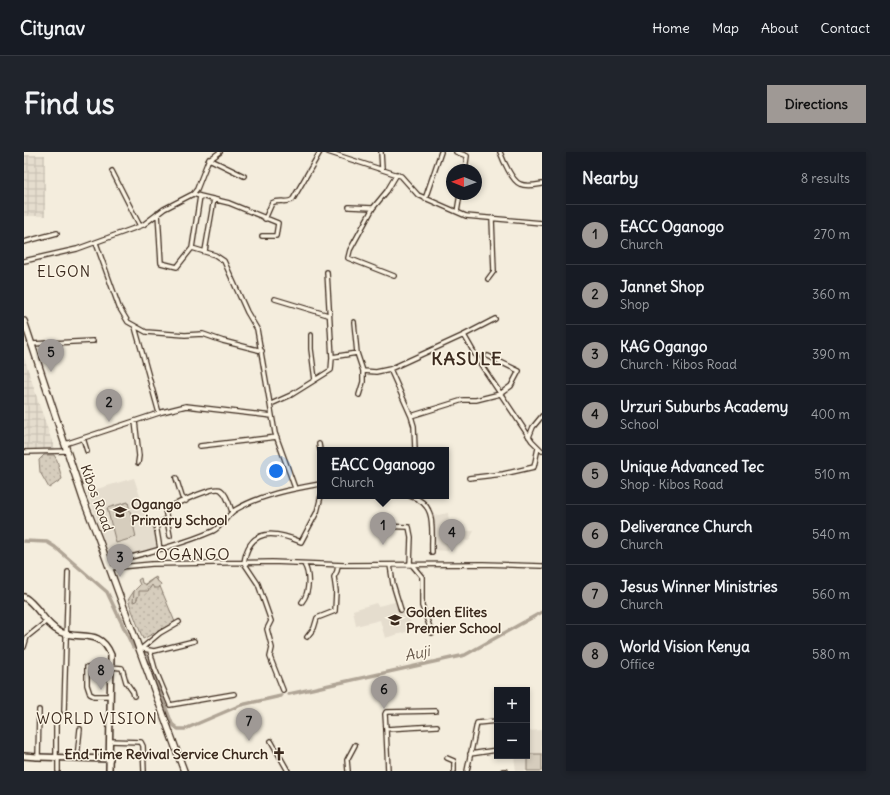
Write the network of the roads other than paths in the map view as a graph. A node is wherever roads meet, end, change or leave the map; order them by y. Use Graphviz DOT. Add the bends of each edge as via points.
graph roads {
  1 [pos="220,152"];
  2 [pos="320,152"];
  3 [pos="328,152"];
  4 [pos="381,152"];
  5 [pos="441,152"];
  6 [pos="456,152"];
  7 [pos="500,152"];
  8 [pos="209,159"];
  9 [pos="466,164"];
  10 [pos="382,169"];
  11 [pos="112,172"];
  12 [pos="397,174"];
  13 [pos="244,176"];
  14 [pos="542,184"];
  15 [pos="193,194"];
  16 [pos="200,196"];
  17 [pos="214,199"];
  18 [pos="425,199"];
  19 [pos="459,200"];
  20 [pos="349,207"];
  21 [pos="373,208"];
  22 [pos="457,212"];
  23 [pos="158,213"];
  24 [pos="492,218"];
  25 [pos="265,219"];
  26 [pos="542,223"];
  27 [pos="140,226"];
  28 [pos="57,234"];
  29 [pos="262,236"];
  30 [pos="24,242"];
  31 [pos="96,242"];
  32 [pos="192,248"];
  33 [pos="205,251"];
  34 [pos="24,261"];
  35 [pos="327,272"];
  36 [pos="394,276"];
  37 [pos="488,279"];
  38 [pos="275,299"];
  39 [pos="328,315"];
  40 [pos="495,319"];
  41 [pos="24,321"];
  42 [pos="354,322"];
  43 [pos="135,327"];
  44 [pos="312,335"];
  45 [pos="464,335"];
  46 [pos="93,341"];
  47 [pos="31,344"];
  48 [pos="262,351"];
  49 [pos="357,354"];
  50 [pos="488,356"];
  51 [pos="332,357"];
  52 [pos="390,369"];
  53 [pos="363,371"];
  54 [pos="315,380"];
  55 [pos="500,394"];
  56 [pos="359,395"];
  57 [pos="271,404"];
  58 [pos="159,413"];
  59 [pos="272,416"];
  60 [pos="411,416"];
  61 [pos="542,416"];
  62 [pos="135,422"];
  63 [pos="277,437"];
  64 [pos="529,437"];
  65 [pos="83,438"];
  66 [pos="65,444"];
  67 [pos="319,444"];
  68 [pos="200,446"];
  69 [pos="320,447"];
  70 [pos="415,447"];
  71 [pos="538,448"];
  72 [pos="67,451"];
  73 [pos="87,451"];
  74 [pos="542,451"];
  75 [pos="24,452"];
  76 [pos="138,463"];
  77 [pos="176,478"];
  78 [pos="469,478"];
  79 [pos="317,484"];
  80 [pos="295,488"];
  81 [pos="321,499"];
  82 [pos="420,499"];
  83 [pos="186,501"];
  84 [pos="232,512"];
  85 [pos="167,519"];
  86 [pos="375,526"];
  87 [pos="170,536"];
  88 [pos="160,549"];
  89 [pos="432,552"];
  90 [pos="244,563"];
  91 [pos="304,564"];
  92 [pos="338,565"];
  93 [pos="390,565"];
  94 [pos="411,565"];
  95 [pos="108,566"];
  96 [pos="542,566"];
  97 [pos="68,572"];
  98 [pos="24,597"];
  99 [pos="302,602"];
  100 [pos="401,610"];
  101 [pos="47,621"];
  102 [pos="180,622"];
  103 [pos="432,633"];
  104 [pos="65,634"];
  105 [pos="307,637"];
  106 [pos="24,641"];
  107 [pos="194,641"];
  108 [pos="24,647"];
  109 [pos="139,648"];
  110 [pos="150,651"];
  111 [pos="86,667"];
  112 [pos="110,667"];
  113 [pos="283,690"];
  114 [pos="234,694"];
  115 [pos="110,696"];
  116 [pos="134,696"];
  117 [pos="39,710"];
  118 [pos="64,711"];
  119 [pos="436,711"];
  120 [pos="494,721"];
  121 [pos="56,725"];
  122 [pos="437,726"];
  123 [pos="80,729"];
  124 [pos="386,729"];
  125 [pos="110,741"];
  126 [pos="271,741"];
  127 [pos="355,745"];
  128 [pos="494,750"];
  129 [pos="470,754"];
  130 [pos="24,756"];
  131 [pos="37,757"];
  132 [pos="57,757"];
  133 [pos="77,758"];
  134 [pos="447,758"];
  135 [pos="110,759"];
  136 [pos="58,771"];
  137 [pos="109,771"];
  138 [pos="144,771"];
  139 [pos="184,771"];
  140 [pos="288,771"];
  141 [pos="348,771"];
  142 [pos="388,771"];
  143 [pos="454,771"];
  144 [pos="467,771"];
  1 -- 8 [label="street"];
  2 -- 25 [label="street" via="293,199 289,202 272,203"];
  3 -- 10 [label="street"];
  4 -- 10 [label="street"];
  5 -- 18 [label="street"];
  6 -- 9 [label="street" via="467,156"];
  7 -- 14 [label="street" via="518,183"];
  8 -- 13 [label="street"];
  8 -- 15 [label="street"];
  10 -- 12 [label="street"];
  11 -- 27 [label="street"];
  12 -- 18 [label="street" via="404,178 415,194"];
  12 -- 21 [label="street"];
  15 -- 16 [label="street"];
  15 -- 23 [label="street"];
  16 -- 17 [label="street"];
  16 -- 32 [label="street"];
  17 -- 25 [label="street"];
  17 -- 33 [label="street"];
  18 -- 22 [label="street"];
  19 -- 22 [label="street"];
  20 -- 21 [label="street"];
  21 -- 36 [label="street" via="348,256 349,259"];
  22 -- 24 [label="street"];
  23 -- 27 [label="street"];
  23 -- 32 [label="street" via="162,264 175,268 179,266"];
  24 -- 26 [label="street"];
  24 -- 37 [label="street" via="494,271"];
  25 -- 29 [label="street" via="279,225 276,236"];
  27 -- 31 [label="street"];
  28 -- 30 [label="street"];
  31 -- 34 [label="street"];
  31 -- 43 [label="street" via="118,307"];
  32 -- 33 [label="street"];
  33 -- 48 [label="street" via="221,257 224,261 257,329"];
  35 -- 39 [label="street"];
  38 -- 39 [label="street"];
  39 -- 51 [label="street"];
  40 -- 45 [label="street"];
  41 -- 47 [label="main road, Kibos Road"];
  42 -- 49 [label="street"];
  43 -- 48 [label="street" via="161,334 203,334"];
  43 -- 58 [label="street"];
  44 -- 54 [label="street" via="311,354"];
  45 -- 52 [label="street"];
  45 -- 55 [label="street"];
  46 -- 47 [label="street"];
  47 -- 66 [label="main road, Kibos Road"];
  48 -- 57 [label="street"];
  49 -- 51 [label="street"];
  49 -- 53 [label="street"];
  50 -- 55 [label="street" via="520,371 511,386"];
  51 -- 54 [label="street" via="330,372"];
  52 -- 53 [label="street"];
  52 -- 60 [label="street"];
  53 -- 56 [label="street"];
  54 -- 57 [label="street"];
  55 -- 60 [label="street" via="476,400 463,400"];
  55 -- 64 [label="street"];
  57 -- 59 [label="street"];
  58 -- 59 [label="street" via="195,406"];
  58 -- 62 [label="street"];
  59 -- 63 [label="street"];
  60 -- 70 [label="street"];
  61 -- 64 [label="street"];
  62 -- 65 [label="street"];
  62 -- 76 [label="street"];
  63 -- 68 [label="street"];
  63 -- 80 [label="street"];
  64 -- 71 [label="street"];
  65 -- 66 [label="street"];
  65 -- 73 [label="street"];
  66 -- 72 [label="main road, Kibos Road"];
  67 -- 69 [label="street"];
  71 -- 74 [label="street"];
  71 -- 78 [label="street" via="534,467"];
  72 -- 75 [label="street"];
  72 -- 95 [label="main road, Kibos Road"];
  77 -- 83 [label="street" via="182,497"];
  79 -- 80 [label="street"];
  80 -- 84 [label="street" via="242,506"];
  81 -- 90 [label="street" via="301,542 277,534 262,535 254,539 245,554"];
  82 -- 89 [label="street" via="429,511"];
  83 -- 84 [label="street" via="208,491 220,489"];
  83 -- 85 [label="street" via="165,509"];
  84 -- 88 [label="street" via="212,531"];
  85 -- 87 [label="street"];
  85 -- 88 [label="street" via="156,525"];
  86 -- 94 [label="street" via="409,526"];
  88 -- 95 [label="street"];
  90 -- 91 [label="street"];
  90 -- 95 [label="street"];
  90 -- 113 [label="street" via="258,584 271,620 267,629 272,648 270,657"];
  91 -- 92 [label="street"];
  91 -- 99 [label="street" via="309,579"];
  92 -- 93 [label="street"];
  92 -- 105 [label="street" via="334,578 335,611 317,618 314,628"];
  93 -- 94 [label="street"];
  93 -- 100 [label="street"];
  94 -- 96 [label="street"];
  94 -- 103 [label="street" via="422,577 422,606"];
  95 -- 109 [label="main road, Kibos Road"];
  97 -- 104 [label="street"];
  98 -- 101 [label="street" via="36,606"];
  101 -- 104 [label="street"];
  101 -- 106 [label="street"];
  102 -- 109 [label="street"];
  104 -- 112 [label="street" via="94,637 102,641 108,646"];
  104 -- 118 [label="street"];
  106 -- 108 [label="street"];
  107 -- 110 [label="street"];
  109 -- 110 [label="street"];
  109 -- 139 [label="main road, Kibos Road"];
  110 -- 114 [label="street" via="170,705"];
  111 -- 115 [label="street" via="90,694"];
  112 -- 115 [label="street"];
  112 -- 116 [label="street" via="122,668"];
  115 -- 125 [label="street"];
  117 -- 131 [label="street"];
  119 -- 124 [label="street" via="386,712"];
  120 -- 129 [label="street" via="476,723"];
  121 -- 132 [label="street"];
  122 -- 124 [label="street"];
  123 -- 133 [label="street"];
  124 -- 142 [label="street"];
  125 -- 135 [label="street"];
  125 -- 138 [label="street" via="141,742"];
  126 -- 140 [label="street"];
  127 -- 141 [label="street" via="347,760"];
  128 -- 129 [label="street"];
  129 -- 144 [label="street"];
  130 -- 131 [label="street"];
  131 -- 132 [label="street"];
  132 -- 133 [label="street"];
  132 -- 136 [label="street"];
  133 -- 135 [label="street"];
  134 -- 143 [label="street" via="454,761"];
  135 -- 137 [label="street"];
}
